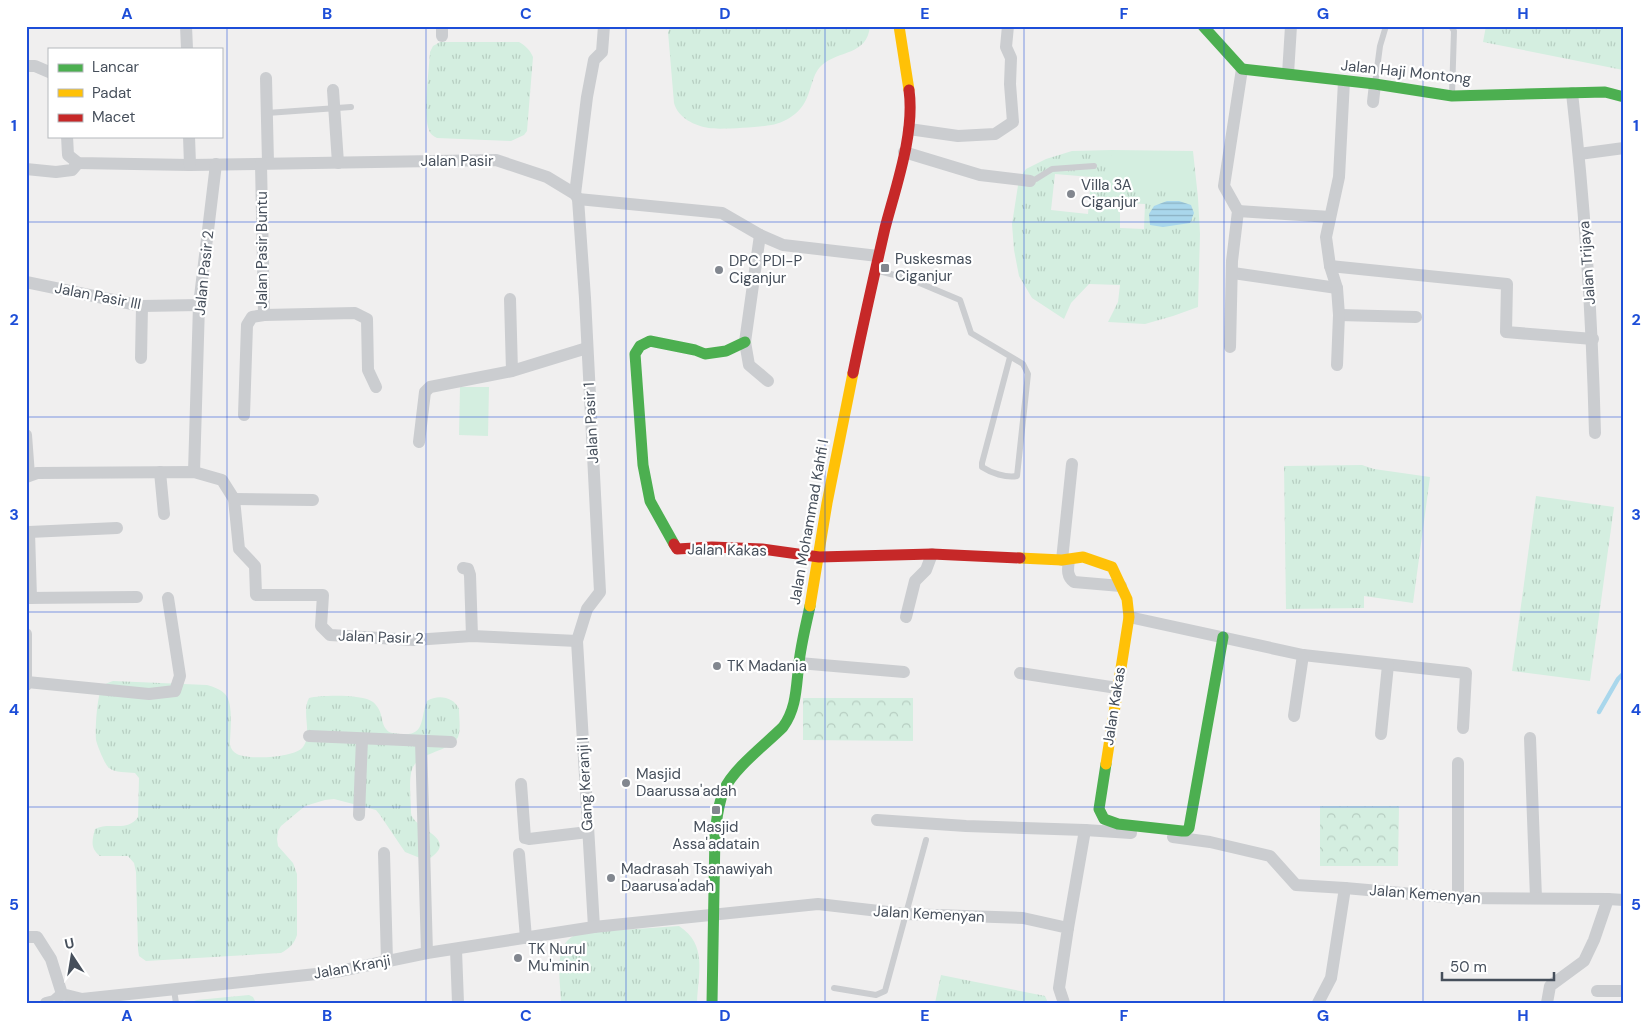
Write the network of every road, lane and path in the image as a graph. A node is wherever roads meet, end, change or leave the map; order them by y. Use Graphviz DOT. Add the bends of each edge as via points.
graph roads {
  1 [pos="186,26"];
  2 [pos="604,26"];
  3 [pos="899,26"];
  4 [pos="1008,26"];
  5 [pos="1203,26"];
  6 [pos="1291,26"];
  7 [pos="1386,26"];
  8 [pos="1452,26"];
  9 [pos="187,48"];
  10 [pos="26,66"];
  11 [pos="1242,69"];
  12 [pos="48,72"];
  13 [pos="1288,74"];
  14 [pos="266,78"];
  15 [pos="1344,81"];
  16 [pos="1375,84"];
  17 [pos="333,90"];
  18 [pos="1572,93"];
  19 [pos="1452,96"];
  20 [pos="1624,97"];
  21 [pos="1373,102"];
  22 [pos="351,107"];
  23 [pos="335,108"];
  24 [pos="267,113"];
  25 [pos="909,129"];
  26 [pos="67,138"];
  27 [pos="189,138"];
  28 [pos="1624,148"];
  29 [pos="904,152"];
  30 [pos="1579,154"];
  31 [pos="78,163"];
  32 [pos="338,163"];
  33 [pos="216,164"];
  34 [pos="265,164"];
  35 [pos="190,165"];
  36 [pos="1094,166"];
  37 [pos="26,169"];
  38 [pos="1030,181"];
  39 [pos="576,196"];
  40 [pos="1238,211"];
  41 [pos="1330,217"];
  42 [pos="760,236"];
  43 [pos="878,256"];
  44 [pos="1330,266"];
  45 [pos="875,270"];
  46 [pos="1232,273"];
  47 [pos="26,282"];
  48 [pos="1337,288"];
  49 [pos="510,298"];
  50 [pos="199,305"];
  51 [pos="142,306"];
  52 [pos="1338,315"];
  53 [pos="264,316"];
  54 [pos="1416,317"];
  55 [pos="1593,339"];
  56 [pos="745,342"];
  57 [pos="1230,347"];
  58 [pos="587,348"];
  59 [pos="1010,357"];
  60 [pos="141,358"];
  61 [pos="1337,365"];
  62 [pos="512,371"];
  63 [pos="768,381"];
  64 [pos="376,387"];
  65 [pos="244,415"];
  66 [pos="1595,433"];
  67 [pos="26,435"];
  68 [pos="419,442"];
  69 [pos="1072,464"];
  70 [pos="160,472"];
  71 [pos="194,472"];
  72 [pos="28,476"];
  73 [pos="234,499"];
  74 [pos="313,500"];
  75 [pos="164,514"];
  76 [pos="117,528"];
  77 [pos="932,554"];
  78 [pos="819,557"];
  79 [pos="1066,564"];
  80 [pos="463,568"];
  81 [pos="1121,586"];
  82 [pos="137,597"];
  83 [pos="29,598"];
  84 [pos="168,598"];
  85 [pos="906,617"];
  86 [pos="1129,617"];
  87 [pos="26,634"];
  88 [pos="472,636"];
  89 [pos="1222,637"];
  90 [pos="577,641"];
  91 [pos="1303,655"];
  92 [pos="799,663"];
  93 [pos="1388,665"];
  94 [pos="904,672"];
  95 [pos="1020,673"];
  96 [pos="26,683"];
  97 [pos="1117,688"];
  98 [pos="1294,716"];
  99 [pos="1463,728"];
  100 [pos="1381,734"];
  101 [pos="309,736"];
  102 [pos="1530,738"];
  103 [pos="362,739"];
  104 [pos="421,741"];
  105 [pos="451,742"];
  106 [pos="1458,763"];
  107 [pos="521,784"];
  108 [pos="359,815"];
  109 [pos="877,820"];
  110 [pos="1085,830"];
  111 [pos="588,832"];
  112 [pos="926,840"];
  113 [pos="384,852"];
  114 [pos="519,854"];
  115 [pos="1345,888"];
  116 [pos="1458,898"];
  117 [pos="1536,898"];
  118 [pos="1608,898"];
  119 [pos="1624,900"];
  120 [pos="905,914"];
  121 [pos="714,916"];
  122 [pos="594,928"];
  123 [pos="1068,928"];
  124 [pos="26,937"];
  125 [pos="526,938"];
  126 [pos="456,950"];
  127 [pos="428,954"];
  128 [pos="387,961"];
  129 [pos="834,988"];
  130 [pos="1597,991"];
  131 [pos="1624,991"];
  132 [pos="62,994"];
  133 [pos="175,996"];
  134 [pos="82,1001"];
  135 [pos="46,1003"];
  136 [pos="458,1003"];
  137 [pos="712,1003"];
  138 [pos="1064,1003"];
  139 [pos="1318,1003"];
  140 [pos="1547,1003"];
  1 -- 9 [label="street"];
  2 -- 39 [label="street, Jalan Pasir 1" via="602,52 594,60 586,98"];
  3 -- 25 [label="street, Jalan Mohammad Kahfi I" via="910,100"];
  4 -- 25 [label="street" via="1006,47 1011,58 1013,122 995,134 958,136"];
  5 -- 11 [label="street"];
  6 -- 13 [label="street"];
  7 -- 16 [label="lane"];
  8 -- 19 [label="lane"];
  10 -- 12 [label="street"];
  11 -- 13 [label="street, Jalan Haji Montong"];
  11 -- 40 [label="street" via="1224,186"];
  13 -- 15 [label="street, Jalan Haji Montong"];
  14 -- 24 [label="street, Jalan Pasir Buntu"];
  15 -- 16 [label="street, Jalan Haji Montong"];
  15 -- 41 [label="street" via="1339,177"];
  16 -- 19 [label="street, Jalan Haji Montong"];
  16 -- 21 [label="street"];
  17 -- 23 [label="street"];
  18 -- 19 [label="street, Jalan Haji Montong"];
  18 -- 20 [label="street, Jalan Haji Montong" via="1606,92"];
  18 -- 30 [label="street, Jalan Trijaya"];
  22 -- 23 [label="lane"];
  23 -- 24 [label="lane"];
  23 -- 32 [label="street"];
  24 -- 34 [label="street, Jalan Pasir Buntu"];
  25 -- 29 [label="street, Jalan Mohammad Kahfi I"];
  26 -- 31 [label="street" via="68,155"];
  27 -- 35 [label="street"];
  28 -- 30 [label="street"];
  29 -- 38 [label="street" via="980,175"];
  29 -- 43 [label="street, Jalan Mohammad Kahfi I"];
  30 -- 55 [label="street, Jalan Trijaya"];
  31 -- 35 [label="street, Jalan Pasir"];
  31 -- 37 [label="street" via="72,170 56,172"];
  32 -- 34 [label="street, Jalan Pasir"];
  32 -- 39 [label="street, Jalan Pasir" via="496,160 547,177"];
  33 -- 34 [label="street, Jalan Pasir"];
  33 -- 35 [label="street, Jalan Pasir"];
  33 -- 50 [label="street, Jalan Pasir 2"];
  34 -- 53 [label="street, Jalan Pasir Buntu"];
  36 -- 38 [label="lane" via="1052,169"];
  39 -- 42 [label="street, Jalan Pasir" via="722,213"];
  39 -- 58 [label="street, Jalan Pasir 1"];
  40 -- 41 [label="street"];
  40 -- 46 [label="street"];
  41 -- 44 [label="street" via="1326,237"];
  42 -- 43 [label="street, Jalan Pasir" via="783,245"];
  42 -- 56 [label="street"];
  43 -- 45 [label="street, Jalan Mohammad Kahfi I"];
  44 -- 48 [label="street"];
  44 -- 55 [label="street" via="1507,284 1506,332"];
  45 -- 59 [label="lane" via="910,279 960,300 972,333"];
  45 -- 78 [label="street, Jalan Mohammad Kahfi I" via="826,503"];
  46 -- 48 [label="street"];
  46 -- 57 [label="street"];
  47 -- 51 [label="street, Jalan Pasir III"];
  48 -- 52 [label="street"];
  49 -- 62 [label="street"];
  50 -- 51 [label="street, Jalan Pasir III"];
  50 -- 71 [label="street, Jalan Pasir 2"];
  51 -- 60 [label="street"];
  52 -- 54 [label="street"];
  52 -- 61 [label="street"];
  53 -- 64 [label="street" via="354,313 367,319 368,370"];
  53 -- 65 [label="street, Jalan Pasir Buntu" via="252,317 247,325"];
  55 -- 66 [label="street, Jalan Trijaya"];
  56 -- 63 [label="street" via="749,365"];
  56 -- 78 [label="street, Jalan Kakas" via="726,352 705,354 650,342 640,346 635,354 643,465 650,501 677,549 762,549"];
  58 -- 62 [label="street"];
  58 -- 90 [label="street, Jalan Pasir 1" via="600,592 587,609"];
  59 -- 59 [label="lane" via="982,463 986,470 1010,477 1017,476 1028,374 1023,364"];
  62 -- 68 [label="street" via="430,388 425,392"];
  67 -- 72 [label="street"];
  69 -- 79 [label="street"];
  70 -- 71 [label="street"];
  70 -- 72 [label="street" via="37,473"];
  70 -- 75 [label="street"];
  71 -- 73 [label="street" via="222,480"];
  73 -- 74 [label="street"];
  73 -- 88 [label="street, Jalan Pasir 2" via="239,549 255,566 256,595 324,595 321,626 330,635 414,640"];
  76 -- 83 [label="street" via="29,532"];
  77 -- 78 [label="street, Jalan Kakas"];
  77 -- 79 [label="street, Jalan Kakas"];
  77 -- 85 [label="street" via="926,570 915,581"];
  78 -- 92 [label="street, Jalan Mohammad Kahfi I"];
  79 -- 81 [label="street, Jalan Kakas" via="1074,582"];
  79 -- 81 [label="street, Jalan Kakas" via="1084,557 1112,567"];
  80 -- 88 [label="street" via="468,569 470,575"];
  81 -- 86 [label="street, Jalan Kakas" via="1127,599"];
  82 -- 83 [label="street"];
  84 -- 96 [label="street" via="180,676 175,691 149,694"];
  86 -- 89 [label="street"];
  86 -- 97 [label="street, Jalan Kakas"];
  87 -- 96 [label="street"];
  88 -- 90 [label="street, Jalan Pasir 2"];
  89 -- 91 [label="street"];
  89 -- 97 [label="street, Jalan Kakas" via="1186,831 1110,823 1099,809"];
  90 -- 111 [label="street, Gang Keranji I"];
  91 -- 93 [label="street"];
  91 -- 98 [label="street"];
  92 -- 94 [label="street"];
  92 -- 121 [label="street, Jalan Mohammad Kahfi I" via="797,691 790,718 735,773 724,789 718,807"];
  93 -- 99 [label="street" via="1466,673"];
  93 -- 100 [label="street"];
  95 -- 97 [label="street"];
  101 -- 103 [label="street"];
  102 -- 117 [label="street"];
  103 -- 104 [label="street"];
  103 -- 108 [label="street"];
  104 -- 105 [label="street"];
  104 -- 127 [label="street"];
  106 -- 116 [label="street"];
  107 -- 111 [label="street" via="525,838"];
  109 -- 110 [label="street, Jalan Kemenyan"];
  110 -- 115 [label="street, Jalan Kemenyan" via="1188,838 1262,854 1270,856 1296,885"];
  110 -- 123 [label="street"];
  111 -- 122 [label="street, Gang Keranji I"];
  112 -- 120 [label="lane"];
  113 -- 128 [label="street"];
  114 -- 125 [label="street"];
  115 -- 116 [label="street, Jalan Kemenyan"];
  115 -- 139 [label="street" via="1331,978"];
  116 -- 117 [label="street, Jalan Kemenyan"];
  117 -- 118 [label="street, Jalan Kemenyan"];
  118 -- 119 [label="street, Jalan Kemenyan"];
  118 -- 140 [label="street" via="1584,961 1550,986"];
  120 -- 121 [label="street, Jalan Kemenyan" via="818,904"];
  120 -- 123 [label="street, Jalan Kemenyan" via="1024,918"];
  120 -- 129 [label="lane" via="885,991 876,995"];
  121 -- 122 [label="street, Jalan Kranji"];
  121 -- 137 [label="street, Jalan Mohammad Kahfi I"];
  122 -- 125 [label="street, Jalan Kranji"];
  123 -- 138 [label="street" via="1059,988"];
  124 -- 132 [label="street" via="37,937 51,959"];
  125 -- 126 [label="street, Jalan Kranji"];
  126 -- 127 [label="street, Jalan Kranji"];
  126 -- 136 [label="street"];
  127 -- 128 [label="street, Jalan Kranji"];
  128 -- 133 [label="street, Jalan Kranji"];
  130 -- 131 [label="street"];
  132 -- 134 [label="street, Jalan Kranji"];
  132 -- 135 [label="street"];
  133 -- 134 [label="street, Jalan Kranji"];
}
